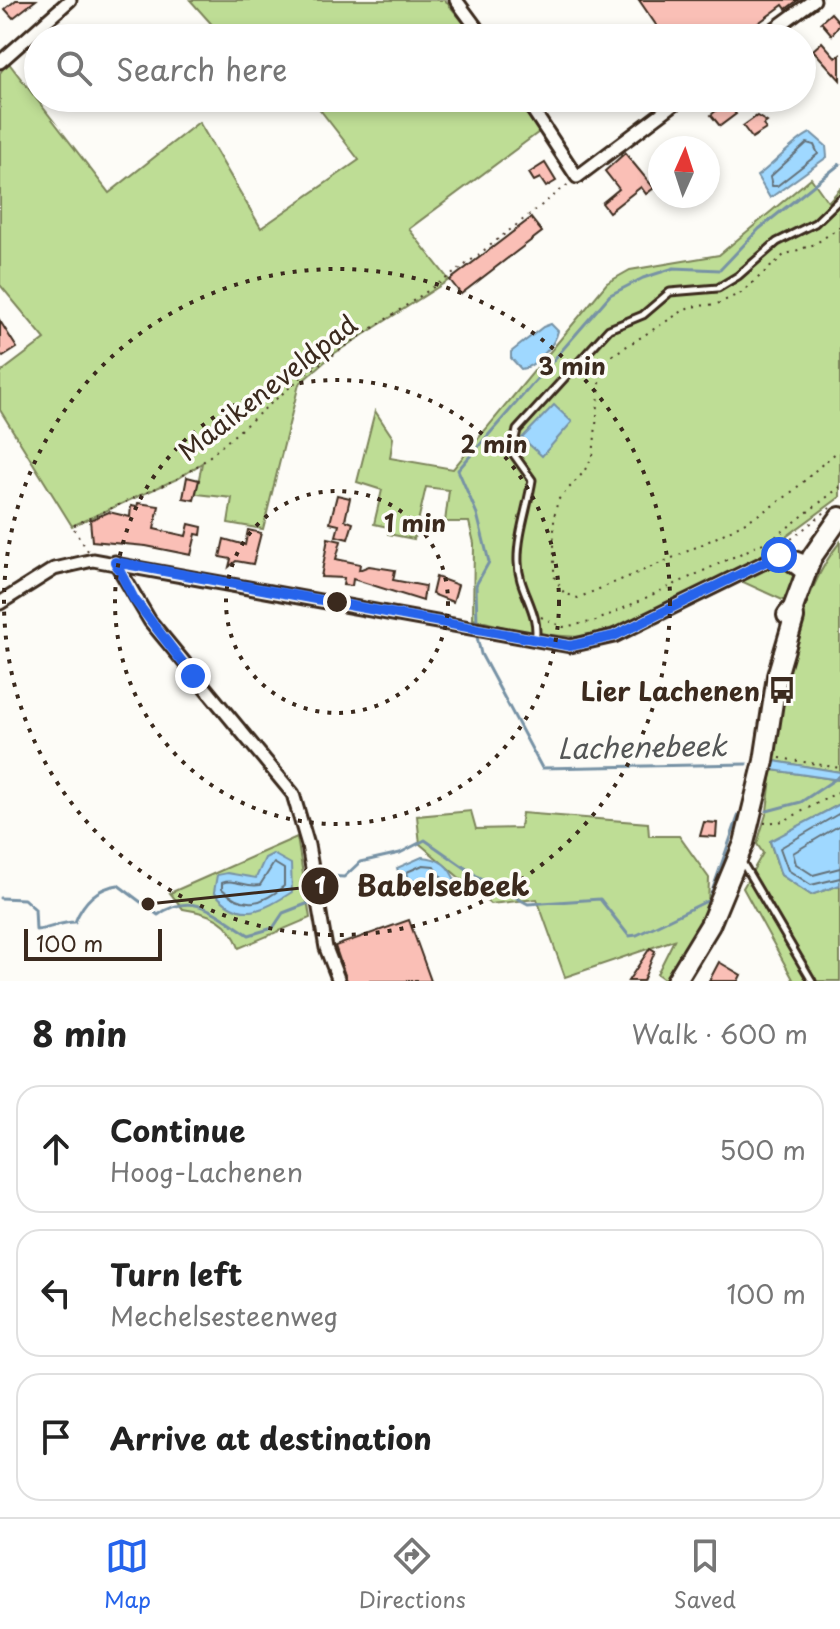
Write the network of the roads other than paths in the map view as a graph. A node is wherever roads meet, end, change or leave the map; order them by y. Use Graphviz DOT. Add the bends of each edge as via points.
graph roads {
  1 [pos="70,0"];
  2 [pos="456,0"];
  3 [pos="814,0"];
  4 [pos="43,24"];
  5 [pos="474,24"];
  6 [pos="781,24"];
  7 [pos="24,41"];
  8 [pos="0,62"];
  9 [pos="534,112"];
  10 [pos="663,112"];
  11 [pos="840,199"];
  12 [pos="836,512"];
  13 [pos="840,533"];
  14 [pos="115,562"];
  15 [pos="809,570"];
  16 [pos="0,603"];
  17 [pos="535,642"];
  18 [pos="739,858"];
  19 [pos="339,981"];
  20 [pos="676,981"];
  21 [pos="812,981"];
  1 -- 4 [label="street"];
  2 -- 5 [label="street"];
  3 -- 6 [label="street"];
  7 -- 8 [label="street"];
  9 -- 10 [label="street" via="577,177"];
  11 -- 17 [label="lane" via="815,223 777,242 718,288 670,292 643,315 609,329 517,430 512,452 532,480 518,561 535,615"];
  12 -- 15 [label="main road"];
  13 -- 15 [label="main road"];
  14 -- 16 [label="street" via="65,565"];
  14 -- 17 [label="street"];
  14 -- 19 [label="street" via="157,630 293,794 326,948"];
  15 -- 17 [label="street" via="785,554 772,555 614,636 570,646"];
  15 -- 18 [label="main road" via="793,608"];
  18 -- 20 [label="main road" via="710,925"];
  18 -- 21 [label="lane"];
}
